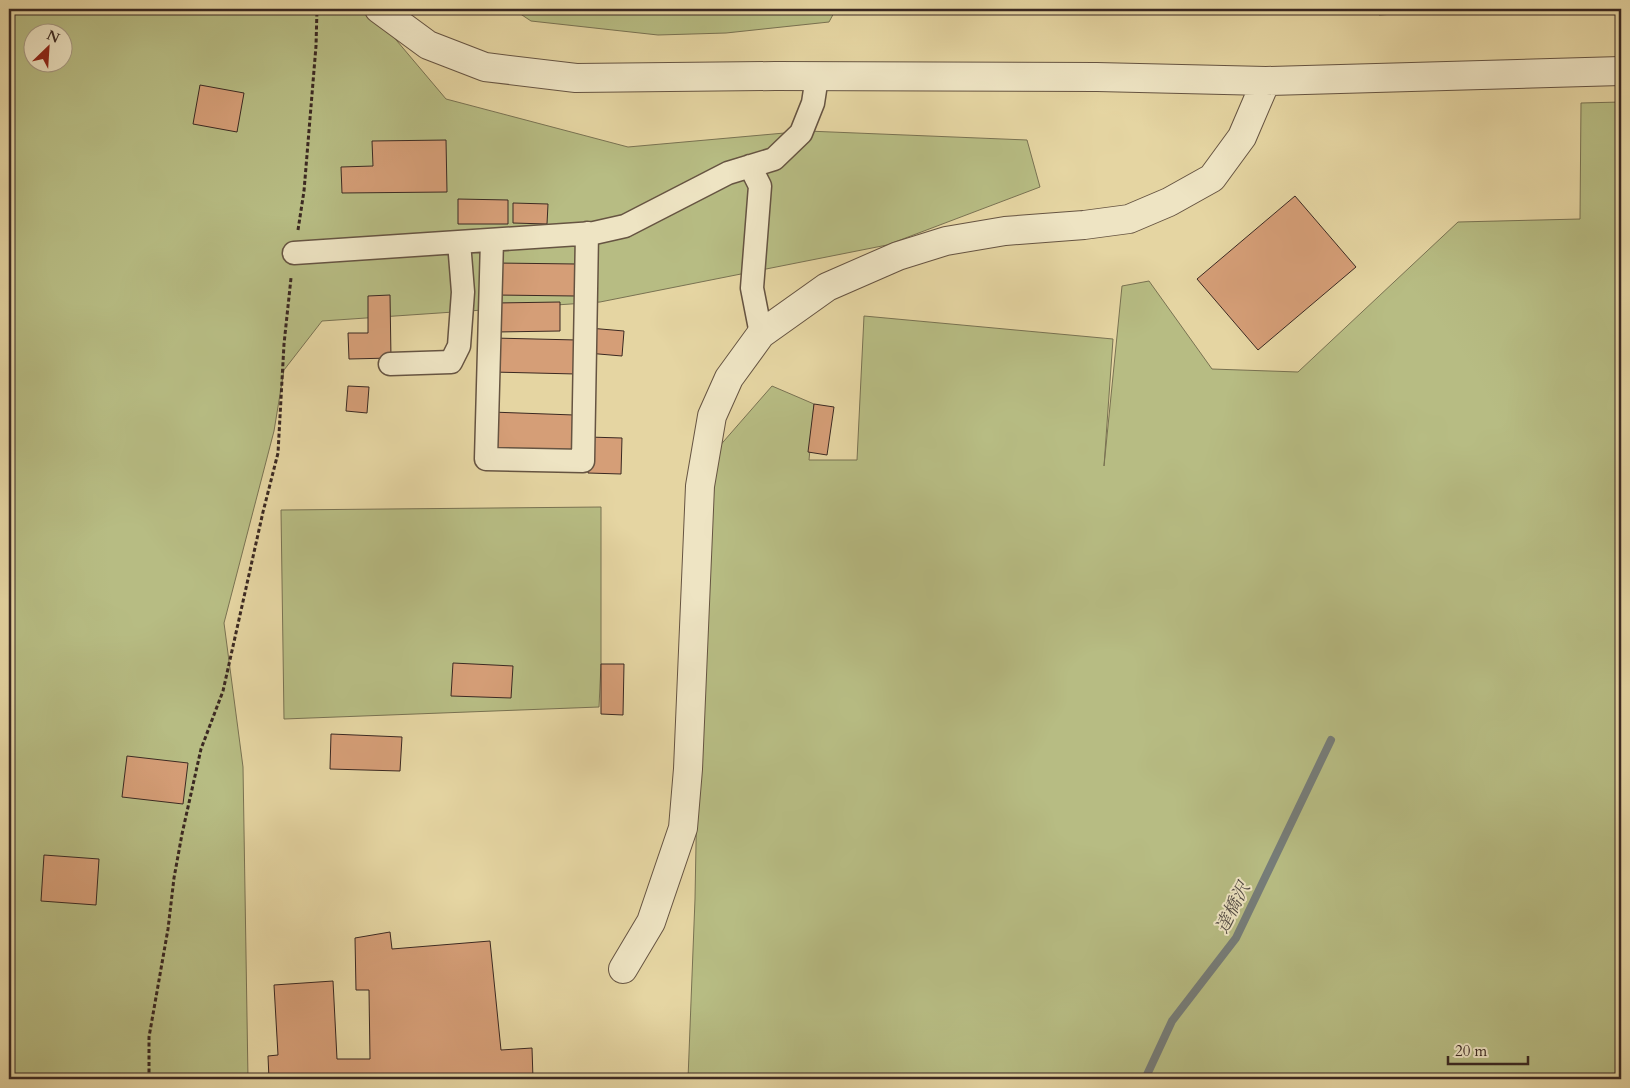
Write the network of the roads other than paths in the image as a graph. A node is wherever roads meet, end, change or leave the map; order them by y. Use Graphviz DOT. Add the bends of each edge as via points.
graph roads {
  1 [pos="379,9"];
  2 [pos="1621,72"];
  3 [pos="817,77"];
  4 [pos="1266,81"];
  5 [pos="750,166"];
  6 [pos="587,233"];
  7 [pos="492,240"];
  8 [pos="459,242"];
  9 [pos="294,253"];
  10 [pos="761,334"];
  11 [pos="390,364"];
  12 [pos="623,969"];
  1 -- 3 [label="street" via="428,45 485,67 576,78"];
  2 -- 4 [label="street"];
  3 -- 4 [label="street"];
  3 -- 5 [label="street" via="813,103 801,133 774,159"];
  4 -- 10 [label="street" via="1242,137 1212,178 1169,202 1129,219 1005,231 946,241 898,256 827,286"];
  5 -- 6 [label="street" via="728,173 625,226"];
  5 -- 10 [label="street" via="760,186 752,288"];
  6 -- 7 [label="street"];
  6 -- 7 [label="street" via="583,461 486,459"];
  7 -- 8 [label="street"];
  8 -- 9 [label="street"];
  8 -- 11 [label="street" via="463,292 459,346 451,362"];
  10 -- 12 [label="street" via="729,378 712,416 700,486 683,828 651,922"];
}
